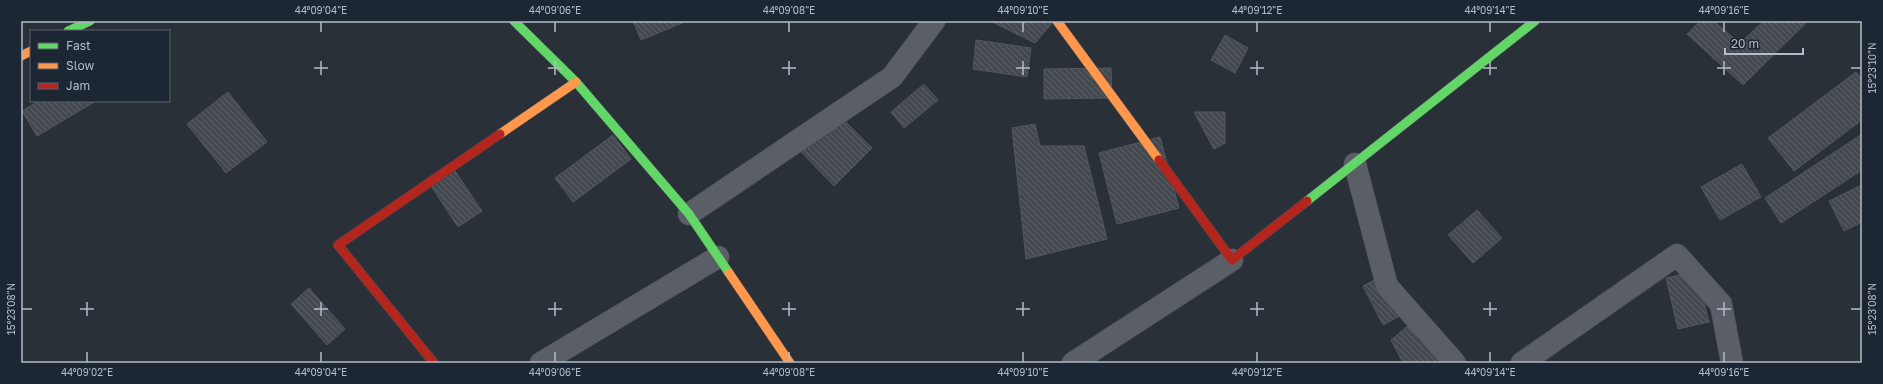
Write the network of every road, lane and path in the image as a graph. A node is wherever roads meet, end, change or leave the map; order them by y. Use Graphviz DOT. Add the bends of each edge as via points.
graph roads {
  1 [pos="90,21"];
  2 [pos="514,21"];
  3 [pos="934,21"];
  4 [pos="1057,21"];
  5 [pos="1535,21"];
  6 [pos="70,30"];
  7 [pos="30,51"];
  8 [pos="21,56"];
  9 [pos="576,82"];
  10 [pos="1354,164"];
  11 [pos="689,214"];
  12 [pos="718,257"];
  13 [pos="1232,260"];
  14 [pos="434,363"];
  15 [pos="541,363"];
  16 [pos="790,363"];
  17 [pos="1073,363"];
  18 [pos="1455,363"];
  19 [pos="1522,363"];
  20 [pos="1732,363"];
  1 -- 6 [label="street"];
  2 -- 9 [label="street"];
  3 -- 11 [label="street" via="892,77"];
  4 -- 13 [label="street"];
  5 -- 10 [label="street"];
  7 -- 8 [label="street"];
  9 -- 11 [label="street"];
  9 -- 14 [label="street" via="338,245"];
  10 -- 13 [label="street"];
  10 -- 18 [label="street" via="1387,286"];
  11 -- 12 [label="street"];
  12 -- 15 [label="street"];
  12 -- 16 [label="street"];
  13 -- 17 [label="street"];
  19 -- 20 [label="street" via="1677,255 1721,304"];
}
